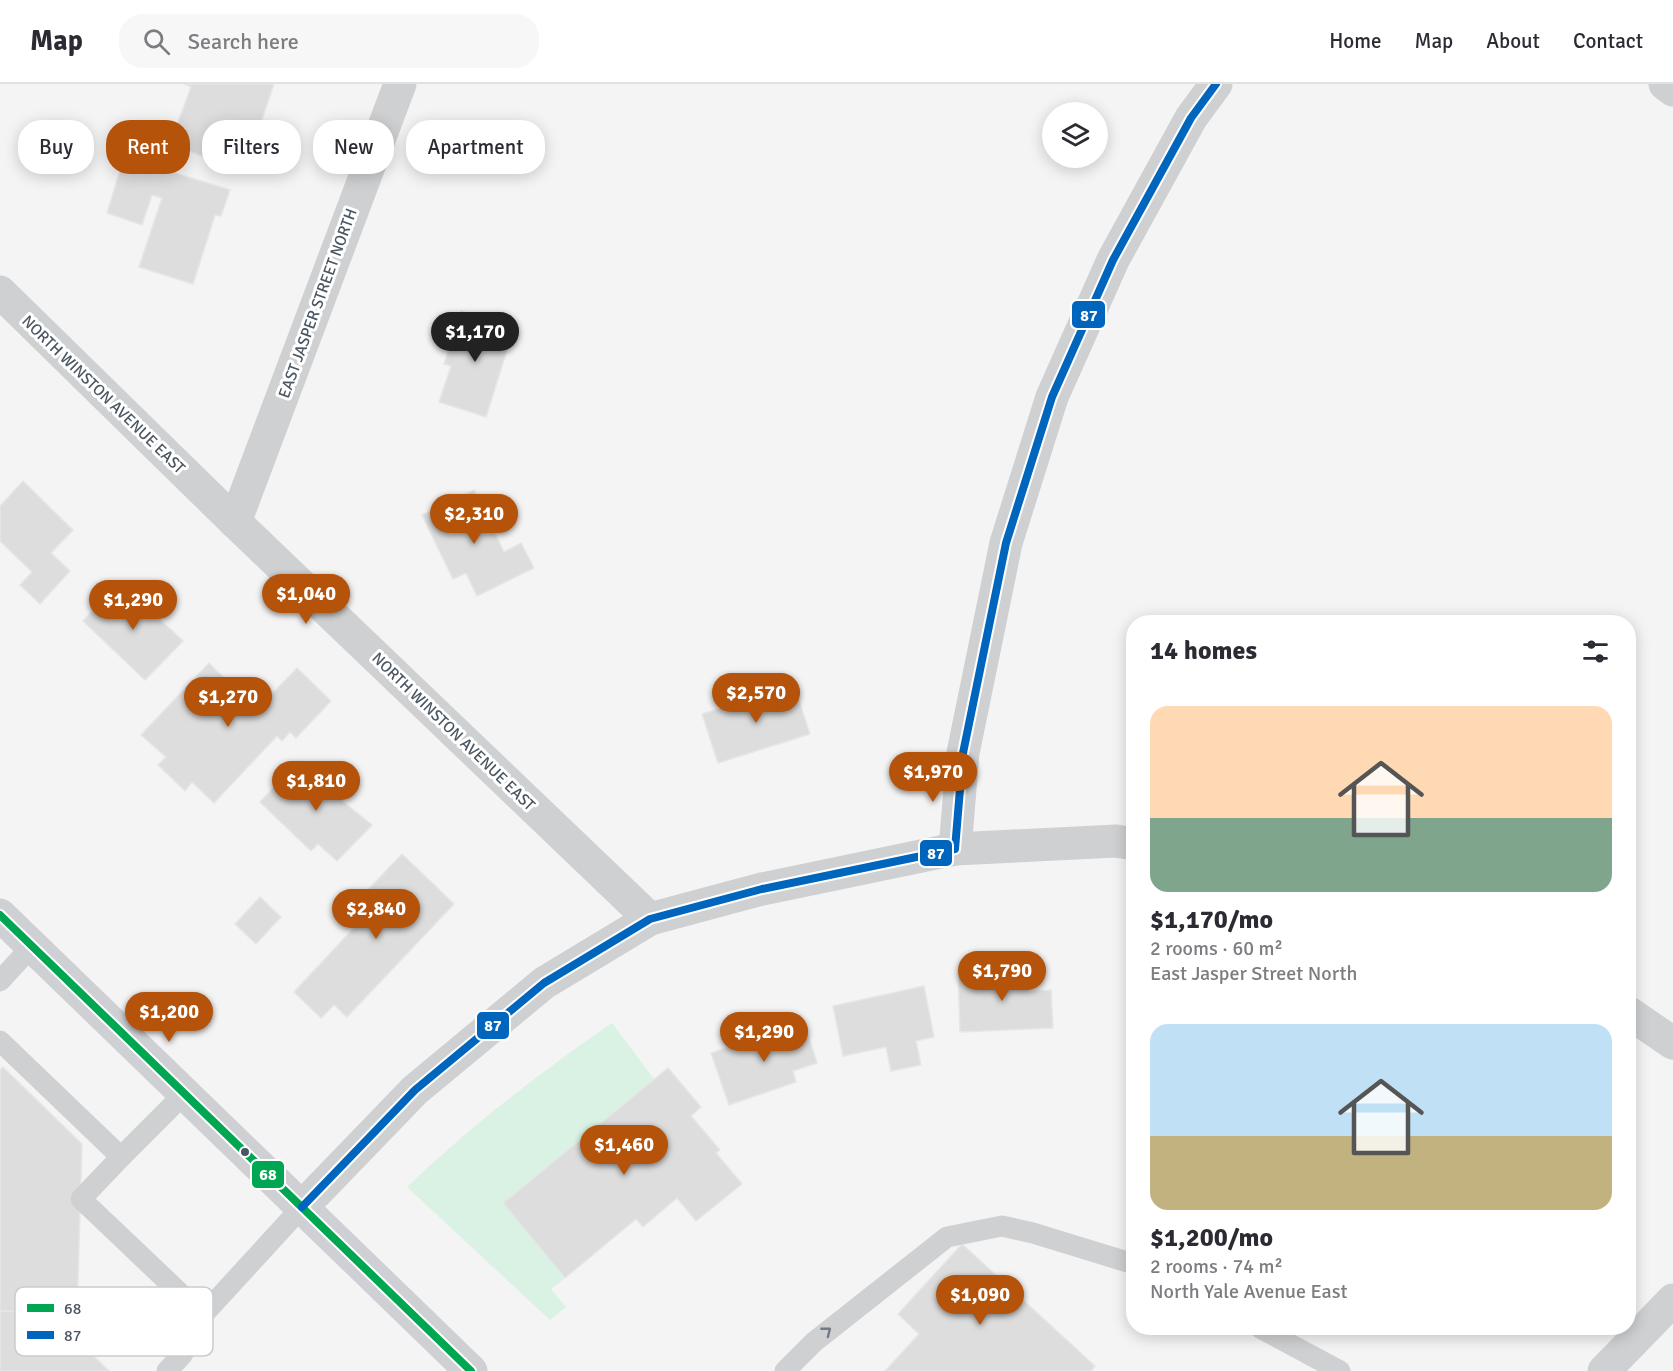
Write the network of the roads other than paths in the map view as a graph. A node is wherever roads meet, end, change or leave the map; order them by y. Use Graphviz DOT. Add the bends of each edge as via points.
graph roads {
  1 [pos="400,84"];
  2 [pos="1216,84"];
  3 [pos="1665,84"];
  4 [pos="1673,90"];
  5 [pos="0,292"];
  6 [pos="235,522"];
  7 [pos="1126,843"];
  8 [pos="955,849"];
  9 [pos="0,915"];
  10 [pos="650,919"];
  11 [pos="32,946"];
  12 [pos="0,981"];
  13 [pos="1636,1018"];
  14 [pos="0,1041"];
  15 [pos="1673,1043"];
  16 [pos="185,1094"];
  17 [pos="121,1157"];
  18 [pos="302,1207"];
  19 [pos="1126,1262"];
  20 [pos="174,1287"];
  21 [pos="1673,1300"];
  22 [pos="213,1304"];
  23 [pos="1273,1335"];
  24 [pos="181,1356"];
  25 [pos="167,1371"];
  26 [pos="471,1371"];
  27 [pos="785,1371"];
  28 [pos="1340,1371"];
  29 [pos="1604,1371"];
  1 -- 6 [label="street, EAST JASPER STREET NORTH"];
  2 -- 8 [label="street" via="1191,118 1113,260 1053,397 1006,543 963,753"];
  3 -- 4 [label="street"];
  5 -- 6 [label="street, NORTH WINSTON AVENUE EAST"];
  6 -- 10 [label="street, NORTH WINSTON AVENUE EAST"];
  7 -- 8 [label="street"];
  8 -- 10 [label="street" via="762,889"];
  9 -- 11 [label="main road"];
  10 -- 18 [label="street" via="535,991 415,1090"];
  11 -- 12 [label="lane"];
  11 -- 16 [label="main road"];
  13 -- 15 [label="street"];
  14 -- 17 [label="lane"];
  16 -- 17 [label="lane"];
  16 -- 18 [label="main road"];
  17 -- 20 [label="lane" via="81,1199"];
  18 -- 22 [label="lane"];
  18 -- 26 [label="main road"];
  27 -- 19 [label="lane, one-way" via="814,1341 947,1237 1002,1226"];
  21 -- 29 [label="street"];
  23 -- 28 [label="lane"];
  24 -- 25 [label="lane"];
}
